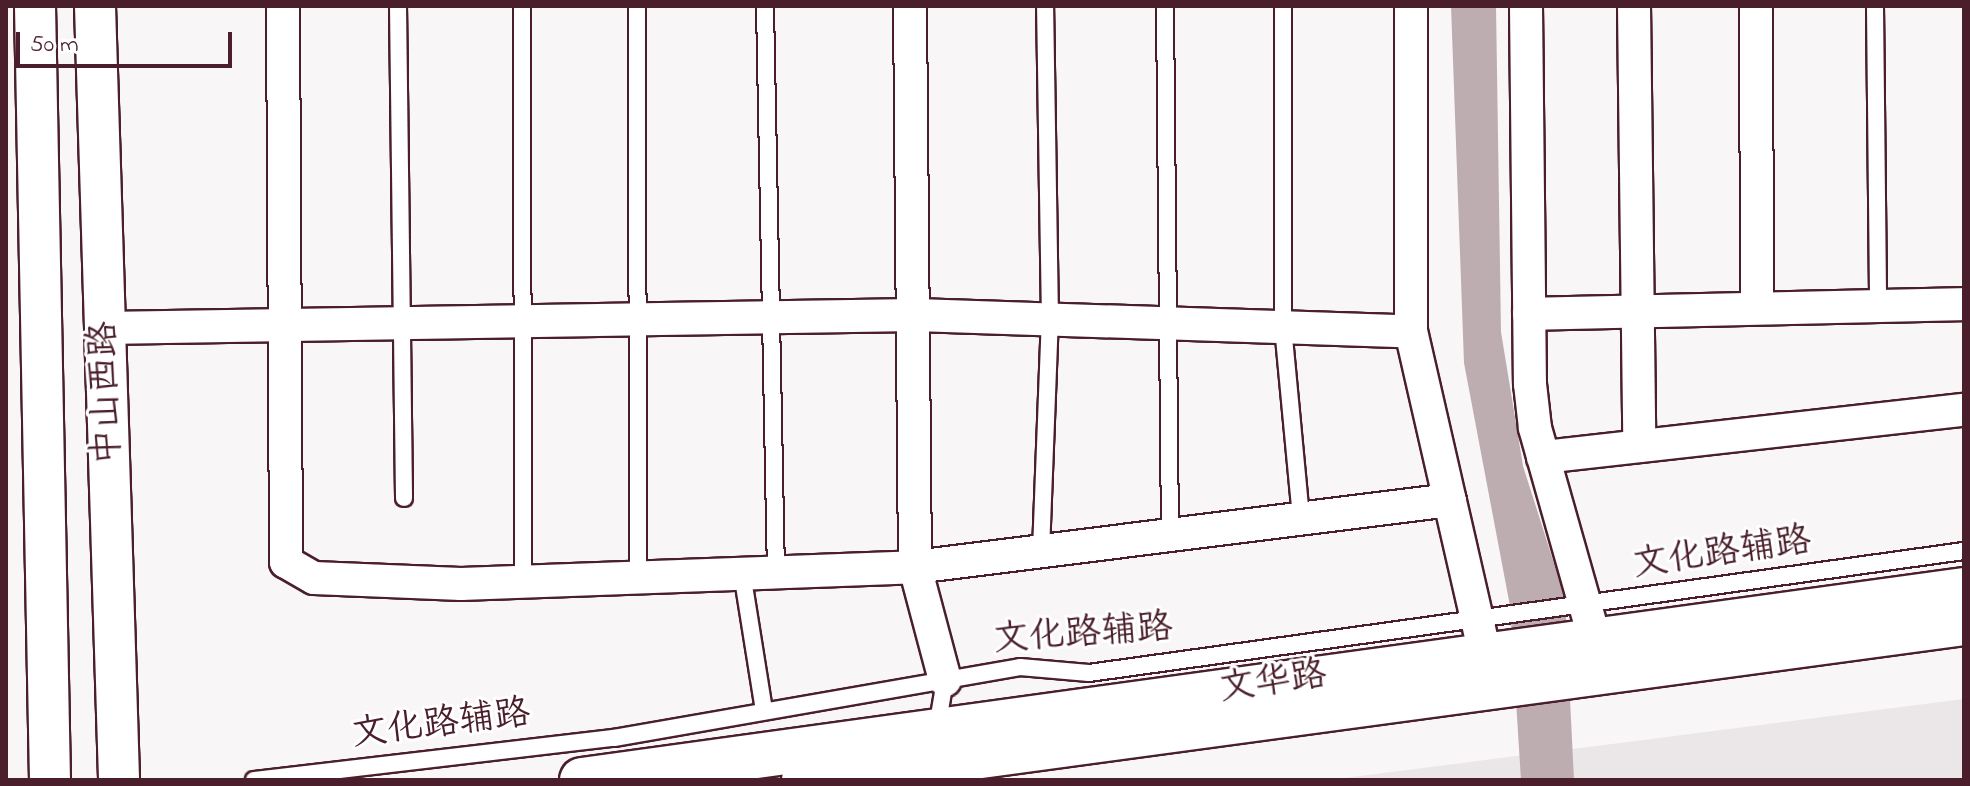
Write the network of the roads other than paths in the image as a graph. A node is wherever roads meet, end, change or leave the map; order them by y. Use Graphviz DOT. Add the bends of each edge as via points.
graph roads {
  1 [pos="35,6"];
  2 [pos="95,6"];
  3 [pos="283,6"];
  4 [pos="398,6"];
  5 [pos="522,6"];
  6 [pos="637,6"];
  7 [pos="765,6"];
  8 [pos="910,6"];
  9 [pos="1045,6"];
  10 [pos="1165,6"];
  11 [pos="1283,6"];
  12 [pos="1411,6"];
  13 [pos="1526,6"];
  14 [pos="1634,6"];
  15 [pos="1756,6"];
  16 [pos="1875,6"];
  17 [pos="1964,304"];
  18 [pos="1878,306"];
  19 [pos="1757,308"];
  20 [pos="1637,311"];
  21 [pos="1529,314"];
  22 [pos="916,315"];
  23 [pos="771,317"];
  24 [pos="638,318"];
  25 [pos="522,320"];
  26 [pos="1050,320"];
  27 [pos="402,321"];
  28 [pos="284,322"];
  29 [pos="1168,324"];
  30 [pos="1283,327"];
  31 [pos="104,328"];
  32 [pos="1411,331"];
  33 [pos="1964,410"];
  34 [pos="1639,446"];
  35 [pos="1543,457"];
  36 [pos="404,498"];
  37 [pos="1450,500"];
  38 [pos="1301,518"];
  39 [pos="1170,535"];
  40 [pos="1041,551"];
  41 [pos="1964,551"];
  42 [pos="915,567"];
  43 [pos="776,572"];
  44 [pos="742,573"];
  45 [pos="638,577"];
  46 [pos="523,582"];
  47 [pos="1964,590"];
  48 [pos="1590,623"];
  49 [pos="1964,623"];
  50 [pos="1481,638"];
  51 [pos="945,680"];
  52 [pos="764,711"];
  53 [pos="937,728"];
  54 [pos="50,780"];
  55 [pos="119,780"];
  56 [pos="254,780"];
  57 [pos="582,780"];
  58 [pos="804,780"];
  1 -- 54 [label="street, 中山西路"];
  2 -- 31 [label="street, 中山西路"];
  3 -- 28 [label="street"];
  4 -- 27 [label="lane"];
  5 -- 25 [label="lane"];
  6 -- 24 [label="lane"];
  7 -- 23 [label="lane"];
  8 -- 22 [label="street"];
  9 -- 26 [label="lane"];
  10 -- 29 [label="lane"];
  11 -- 30 [label="lane"];
  12 -- 32 [label="street"];
  13 -- 21 [label="street"];
  14 -- 20 [label="street"];
  15 -- 19 [label="street"];
  16 -- 18 [label="lane"];
  17 -- 18 [label="street"];
  18 -- 19 [label="street"];
  19 -- 20 [label="street"];
  20 -- 21 [label="street"];
  20 -- 34 [label="street"];
  21 -- 35 [label="street" via="1530,384"];
  22 -- 23 [label="street"];
  22 -- 26 [label="street"];
  22 -- 42 [label="street"];
  23 -- 24 [label="street"];
  23 -- 43 [label="lane"];
  24 -- 25 [label="street"];
  24 -- 45 [label="lane"];
  25 -- 27 [label="street"];
  25 -- 46 [label="lane"];
  26 -- 29 [label="street"];
  26 -- 40 [label="lane"];
  27 -- 28 [label="street"];
  27 -- 36 [label="lane"];
  28 -- 31 [label="street"];
  28 -- 46 [label="street" via="286,562 314,578"];
  29 -- 30 [label="street"];
  29 -- 39 [label="lane"];
  30 -- 32 [label="street"];
  30 -- 38 [label="lane"];
  31 -- 55 [label="street, 中山西路"];
  32 -- 37 [label="street"];
  33 -- 34 [label="street"];
  34 -- 35 [label="street"];
  35 -- 48 [label="street"];
  37 -- 38 [label="street"];
  37 -- 50 [label="street"];
  38 -- 39 [label="street"];
  39 -- 40 [label="street"];
  40 -- 42 [label="street"];
  41 -- 48 [label="lane, 文化路辅路"];
  42 -- 43 [label="street"];
  42 -- 51 [label="street"];
  43 -- 44 [label="street"];
  44 -- 45 [label="street"];
  44 -- 52 [label="lane"];
  45 -- 46 [label="street"];
  47 -- 48 [label="main road, 文华路"];
  48 -- 50 [label="main road, 文华路"];
  49 -- 58 [label="main road, 文华路"];
  50 -- 51 [label="lane, 文化路辅路" via="1089,673 1020,667"];
  50 -- 53 [label="main road, 文华路"];
  51 -- 52 [label="lane, 文化路辅路"];
  51 -- 53 [label="lane"];
  52 -- 56 [label="lane, 文化路辅路" via="614,738"];
  53 -- 57 [label="main road, 文华路"];
}
